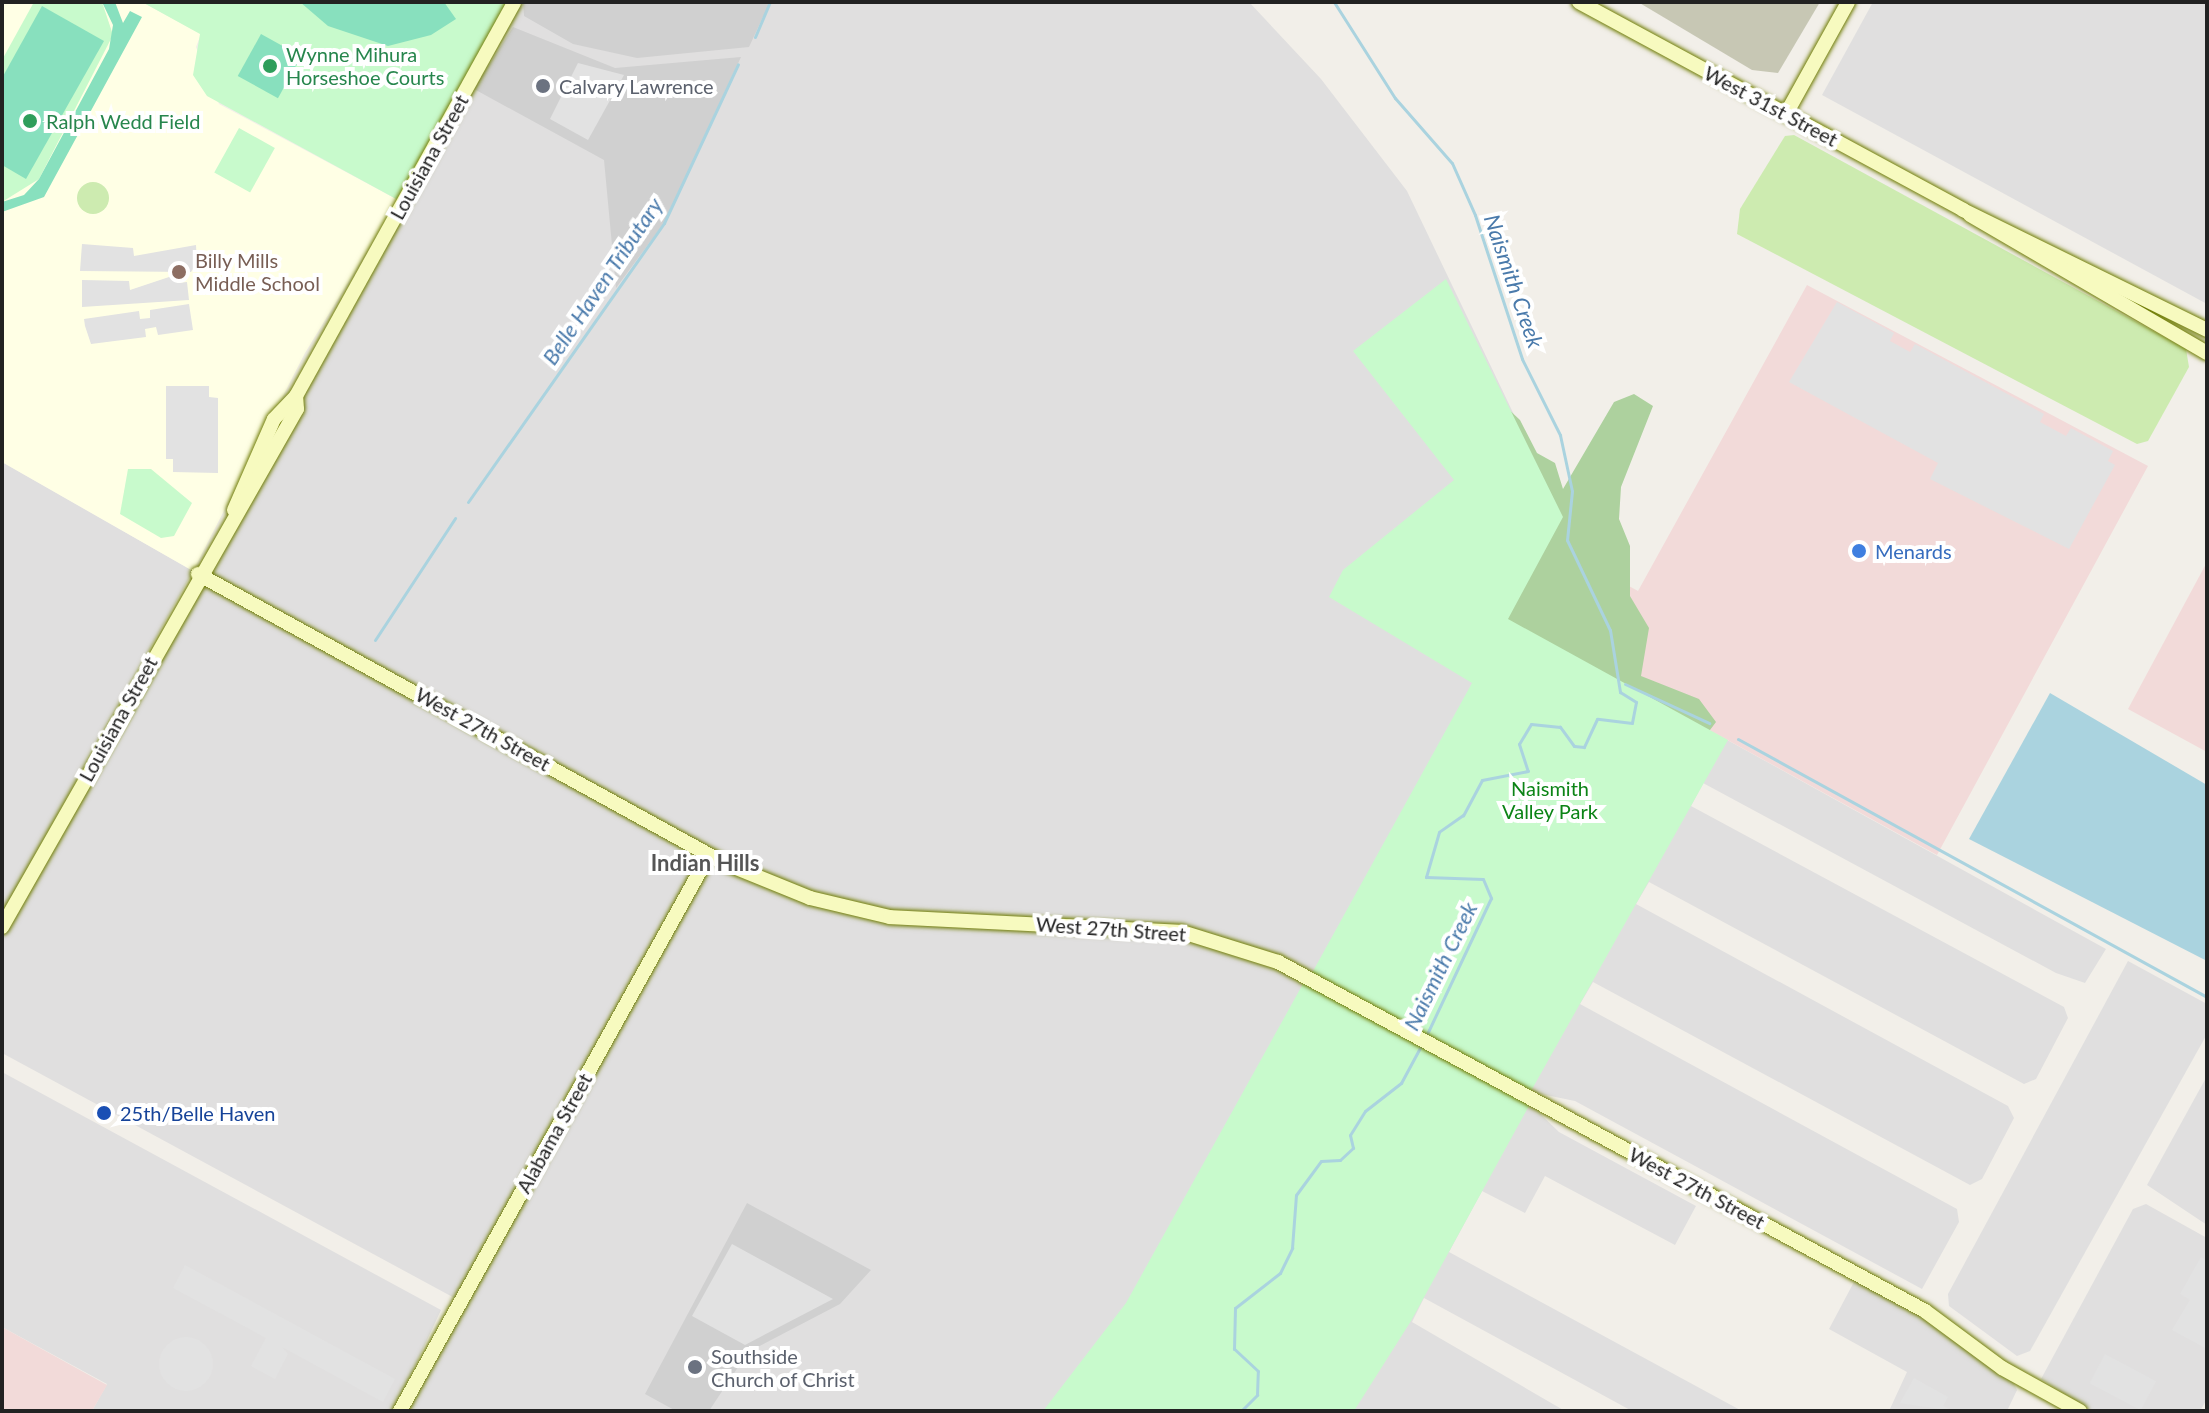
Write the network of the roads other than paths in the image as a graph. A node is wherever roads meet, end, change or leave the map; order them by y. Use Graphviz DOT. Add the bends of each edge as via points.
graph roads {
  1 [pos="514,2"];
  2 [pos="1579,2"];
  3 [pos="1848,2"];
  4 [pos="1786,114"];
  5 [pos="1963,210"];
  6 [pos="2207,330"];
  7 [pos="2207,353"];
  8 [pos="198,574"];
  9 [pos="709,855"];
  10 [pos="2,927"];
  11 [pos="400,1411"];
  12 [pos="2080,1411"];
  1 -- 8 [label="street, Louisiana Street" via="296,396 274,419 234,510"];
  2 -- 4 [label="street, West 31st Street"];
  3 -- 4 [label="street"];
  4 -- 5 [label="street, West 31st Street"];
  5 -- 6 [label="street, West 31st Street"];
  5 -- 7 [label="street, West 31st Street"];
  8 -- 9 [label="street, West 27th Street"];
  8 -- 10 [label="street, Louisiana Street"];
  9 -- 11 [label="street, Alabama Street"];
  9 -- 12 [label="street, West 27th Street" via="810,898 875,915 1182,932 1278,962 1925,1311 1991,1361"];
}
